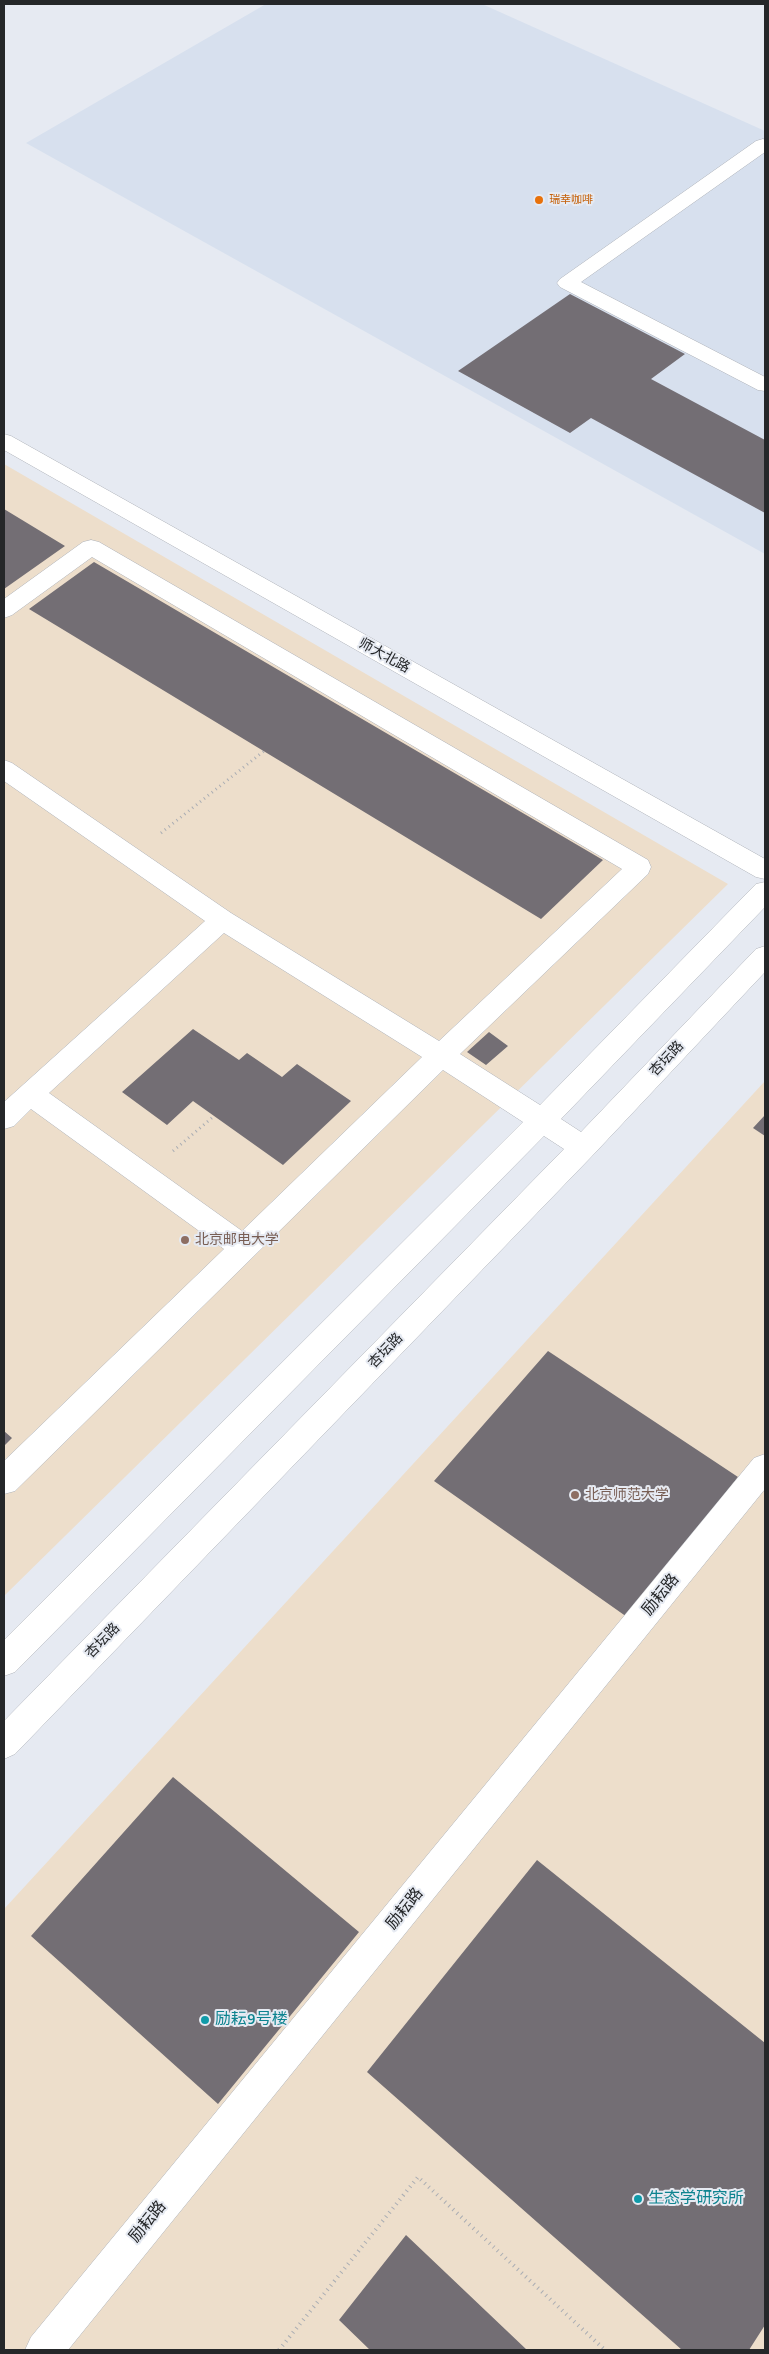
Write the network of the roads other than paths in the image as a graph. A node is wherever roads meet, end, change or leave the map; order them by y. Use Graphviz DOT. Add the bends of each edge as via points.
graph roads {
  1 [pos="764,145"];
  2 [pos="765,385"];
  3 [pos="4,441"];
  4 [pos="4,610"];
  5 [pos="5,772"];
  6 [pos="765,870"];
  7 [pos="765,891"];
  8 [pos="222,920"];
  9 [pos="765,956"];
  10 [pos="441,1055"];
  11 [pos="30,1094"];
  12 [pos="4,1118"];
  13 [pos="543,1120"];
  14 [pos="583,1147"];
  15 [pos="244,1248"];
  16 [pos="765,1467"];
  17 [pos="4,1481"];
  18 [pos="4,1661"];
  19 [pos="4,1743"];
  20 [pos="44,2350"];
  1 -- 2 [label="street" via="567,284"];
  3 -- 6 [label="street, 师大北路"];
  4 -- 10 [label="street" via="91,547 639,868"];
  5 -- 8 [label="street"];
  7 -- 13 [label="street"];
  8 -- 10 [label="street"];
  8 -- 11 [label="street"];
  9 -- 14 [label="street, 杏坛路"];
  10 -- 13 [label="street"];
  10 -- 15 [label="street"];
  11 -- 12 [label="street"];
  11 -- 15 [label="street"];
  13 -- 14 [label="street"];
  13 -- 18 [label="street"];
  14 -- 19 [label="street, 杏坛路"];
  15 -- 17 [label="street"];
  16 -- 20 [label="street, 励耘路"];
}
